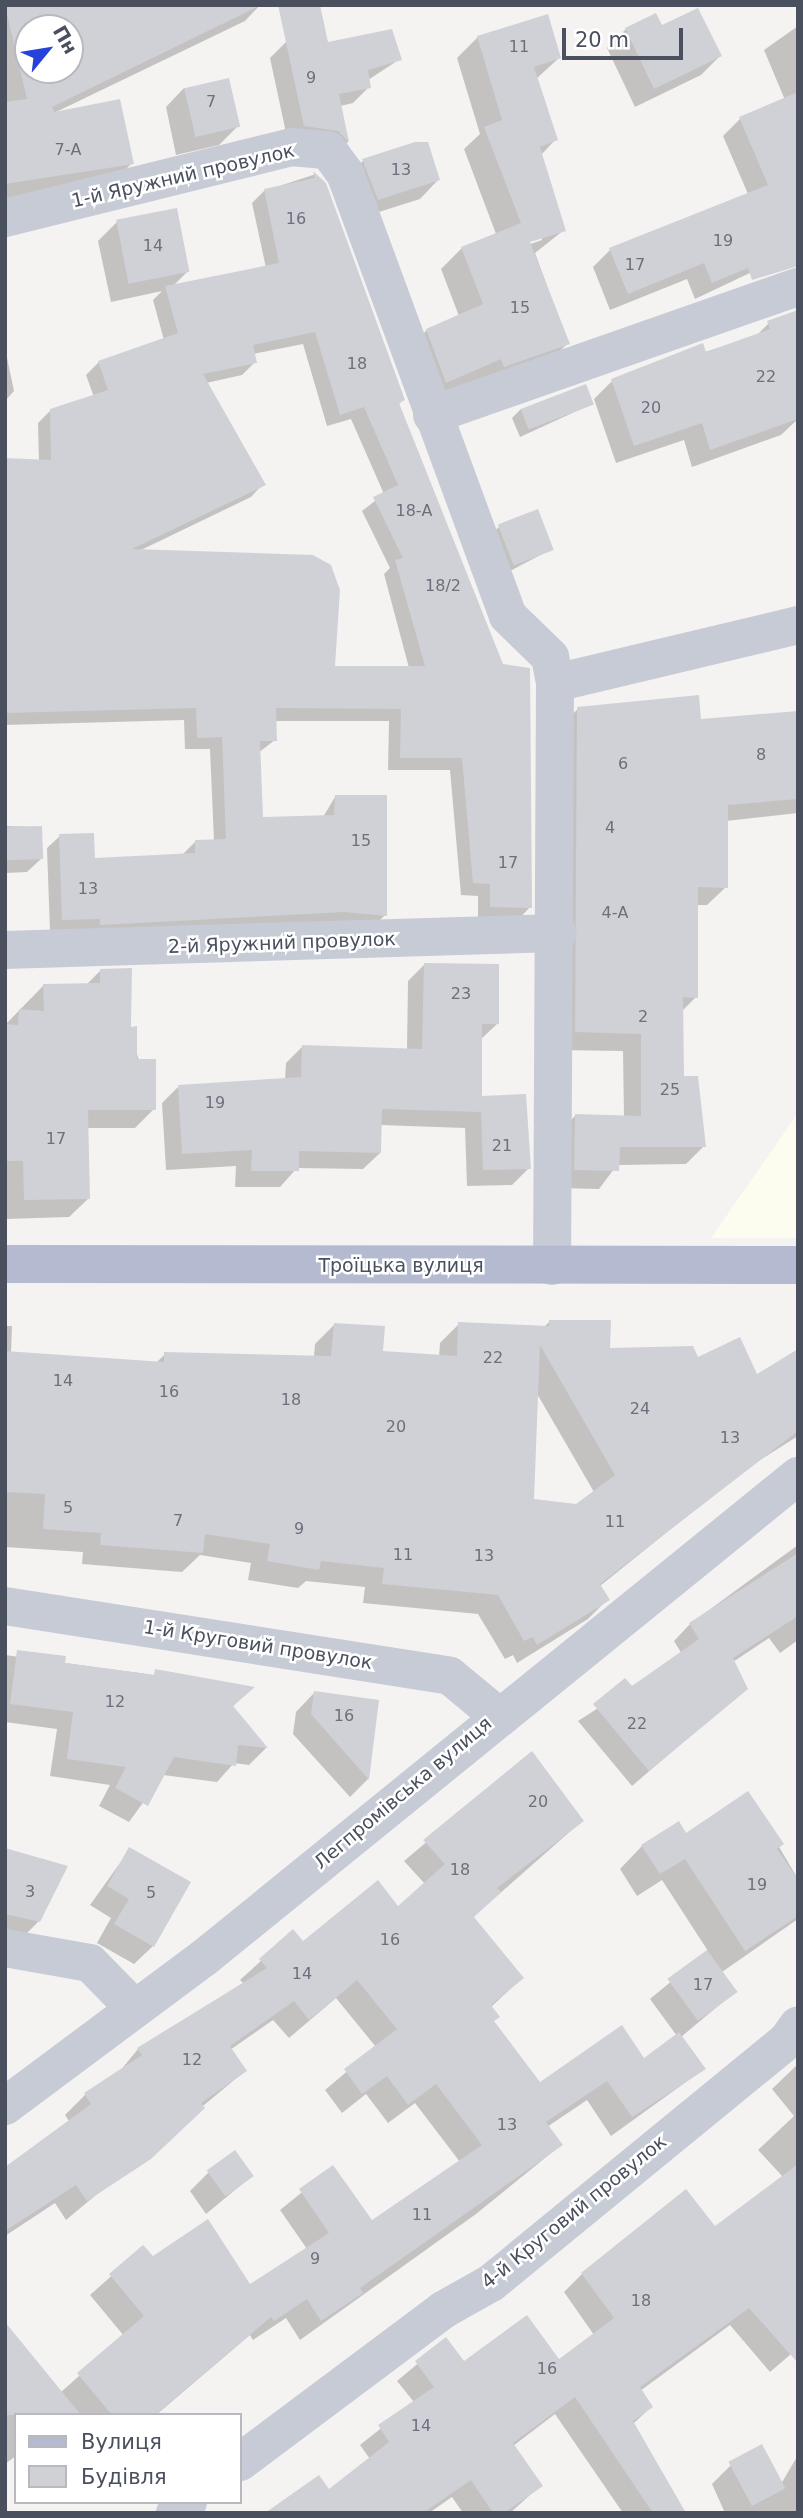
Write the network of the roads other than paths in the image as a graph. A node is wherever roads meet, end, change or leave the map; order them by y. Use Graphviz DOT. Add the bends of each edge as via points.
graph roads {
  1 [pos="5,218"];
  2 [pos="798,287"];
  3 [pos="432,415"];
  4 [pos="798,625"];
  5 [pos="555,683"];
  6 [pos="558,933"];
  7 [pos="5,950"];
  8 [pos="5,1264"];
  9 [pos="798,1265"];
  10 [pos="552,1266"];
  11 [pos="798,1476"];
  12 [pos="5,1605"];
  13 [pos="497,1715"];
  14 [pos="5,1948"];
  15 [pos="135,2009"];
  16 [pos="798,2025"];
  17 [pos="5,2106"];
  18 [pos="242,2461"];
  1 -- 3 [label="street, 1-й Яружний провулок" via="291,147 328,150 345,173"];
  2 -- 3 [label="street"];
  3 -- 5 [label="street, 1-й Яружний провулок" via="484,537 508,616 550,657"];
  4 -- 5 [label="street"];
  5 -- 6 [label="street"];
  6 -- 7 [label="street, 2-й Яружний провулок"];
  6 -- 10 [label="street"];
  8 -- 10 [label="main road, Троїцька вулиця"];
  9 -- 10 [label="main road, Троїцька вулиця"];
  11 -- 13 [label="street, Легпромівська вулиця"];
  12 -- 13 [label="street, 1-й Круговий провулок" via="450,1676"];
  13 -- 15 [label="street, Легпромівська вулиця"];
  14 -- 15 [label="street" via="90,1963"];
  15 -- 17 [label="street, Легпромівська вулиця"];
  16 -- 18 [label="street, 4-й Круговий провулок" via="787,2041 491,2283 443,2311"];
}
